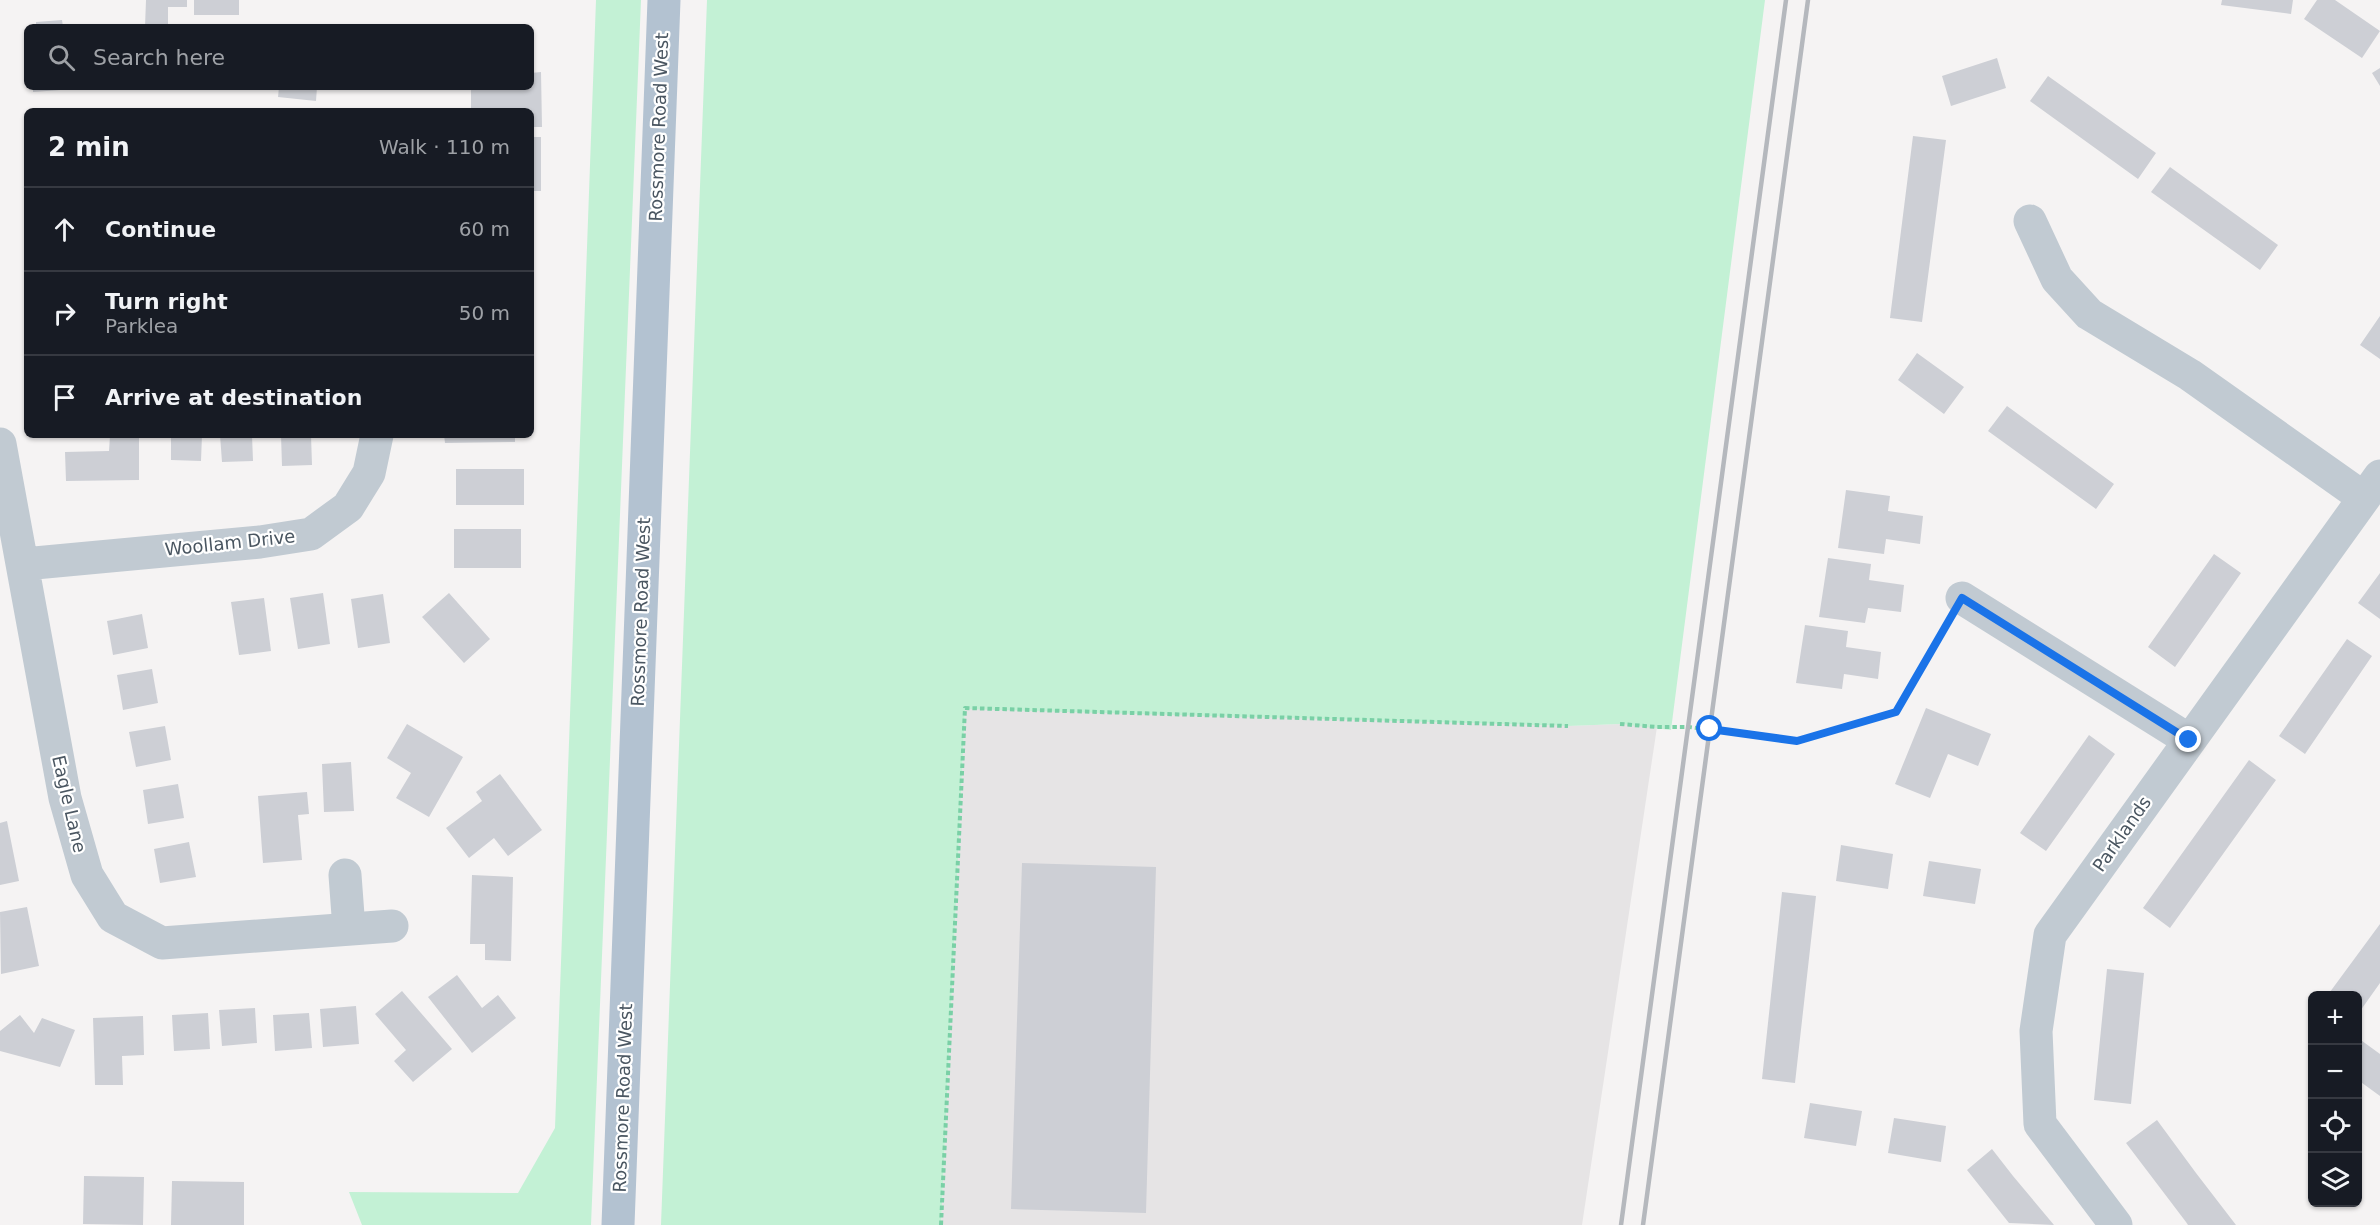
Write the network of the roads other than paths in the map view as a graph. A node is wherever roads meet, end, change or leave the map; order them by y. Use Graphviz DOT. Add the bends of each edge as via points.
graph roads {
  1 [pos="664,0"];
  2 [pos="2030,221"];
  3 [pos="376,438"];
  4 [pos="0,444"];
  5 [pos="2372,487"];
  6 [pos="24,564"];
  7 [pos="1962,598"];
  8 [pos="2189,740"];
  9 [pos="345,875"];
  10 [pos="392,926"];
  11 [pos="349,929"];
  12 [pos="618,1225"];
  13 [pos="2116,1225"];
  1 -- 12 [label="main road, Rossmore Road West"];
  2 -- 5 [label="street" via="2057,279 2088,314"];
  3 -- 6 [label="street, Woollam Drive" via="369,473 348,507 311,534"];
  4 -- 6 [label="street, Eagle Lane"];
  5 -- 8 [label="street, Parklands"];
  6 -- 11 [label="street, Eagle Lane" via="65,798 87,875 113,917 162,943"];
  7 -- 8 [label="street"];
  8 -- 13 [label="street, Parklands" via="2050,935 2048,946 2036,1031 2040,1124"];
  9 -- 11 [label="street"];
  10 -- 11 [label="street, Eagle Lane"];
}
